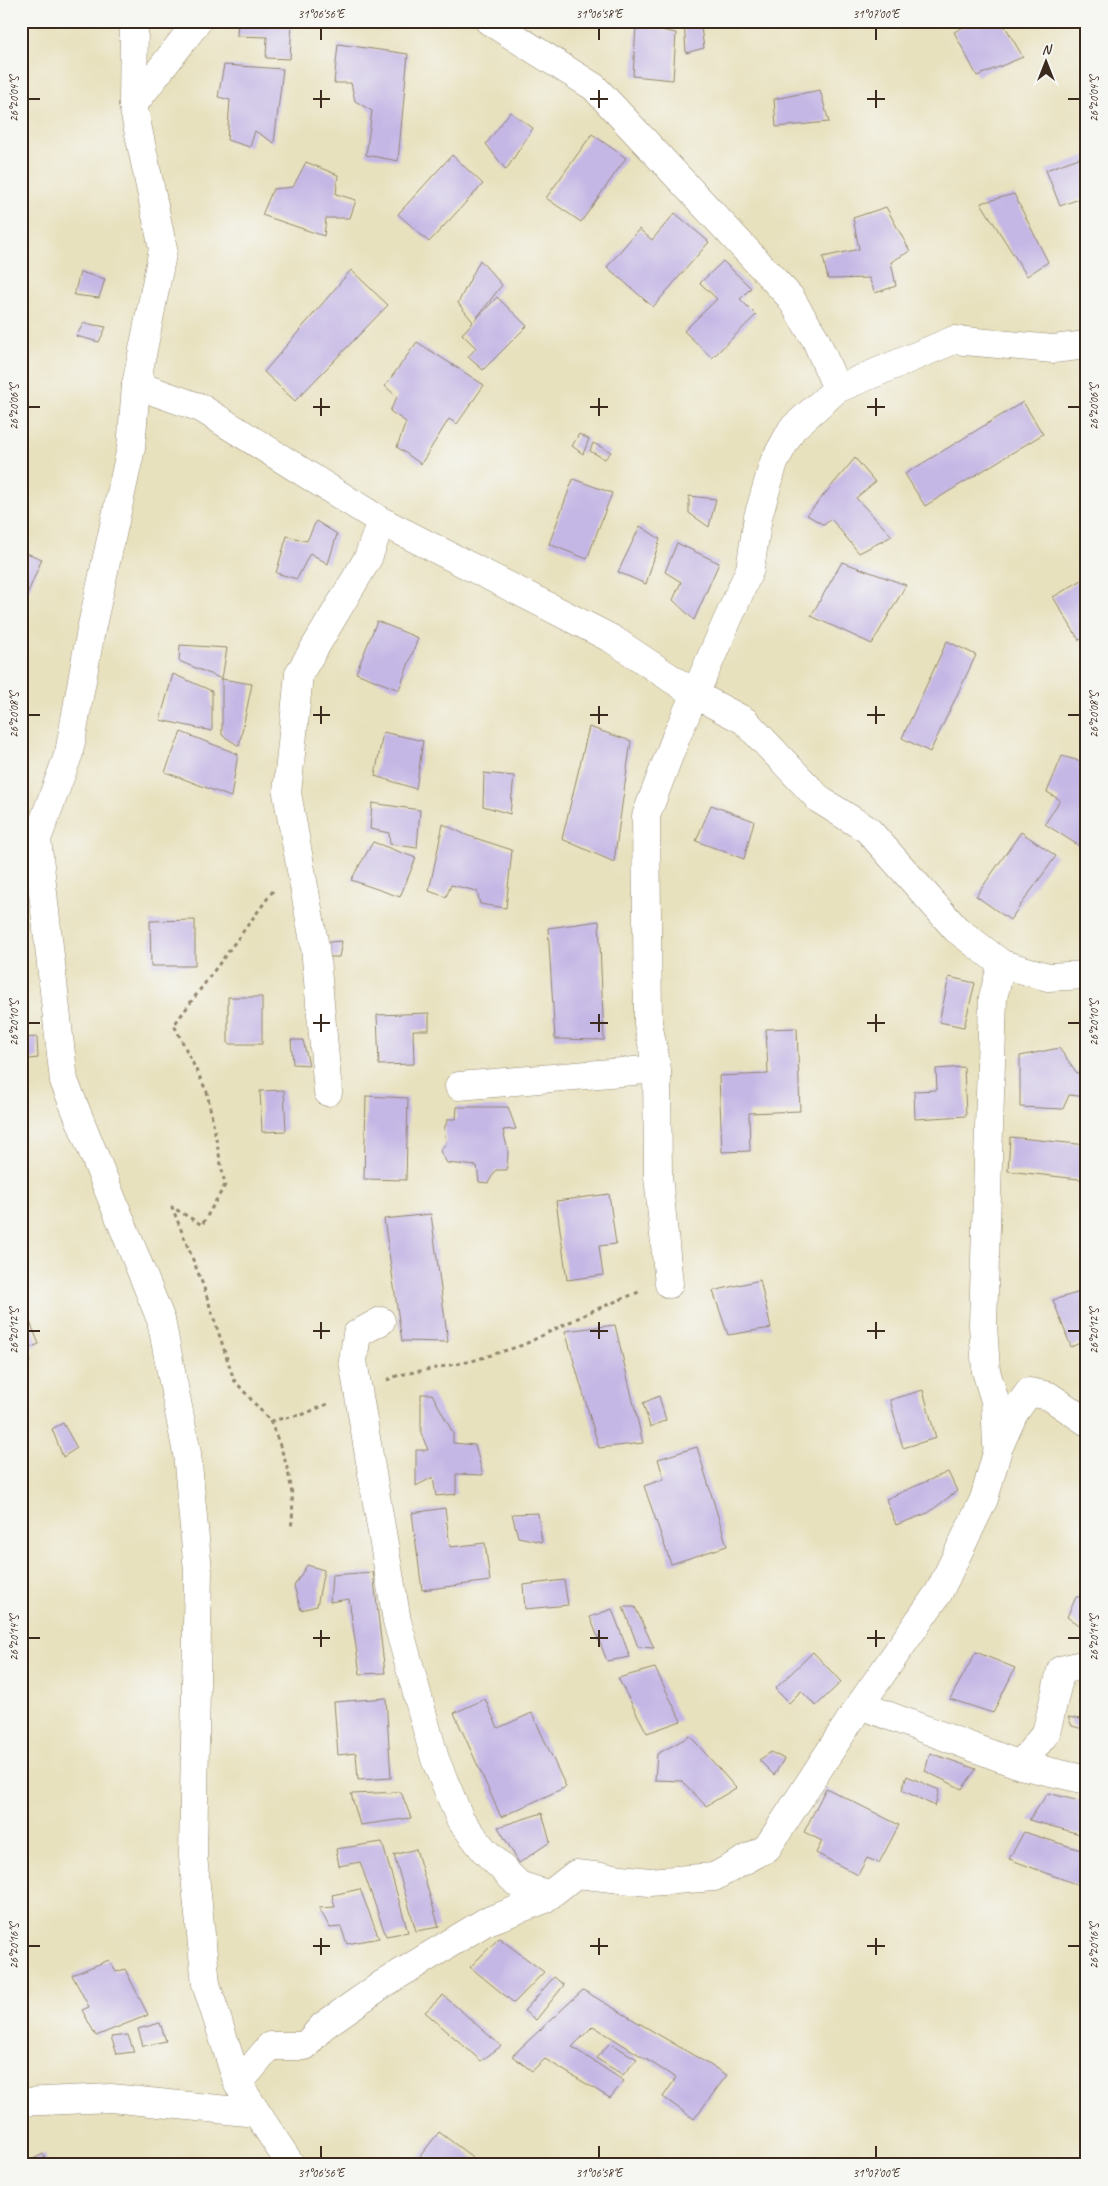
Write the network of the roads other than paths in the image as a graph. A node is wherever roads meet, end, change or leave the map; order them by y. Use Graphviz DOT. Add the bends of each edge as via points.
graph roads {
  1 [pos="134,21"];
  2 [pos="198,21"];
  3 [pos="489,21"];
  4 [pos="133,105"];
  5 [pos="1087,345"];
  6 [pos="136,385"];
  7 [pos="837,389"];
  8 [pos="381,521"];
  9 [pos="696,695"];
  10 [pos="29,839"];
  11 [pos="1002,964"];
  12 [pos="1087,975"];
  13 [pos="657,1069"];
  14 [pos="459,1086"];
  15 [pos="328,1092"];
  16 [pos="669,1284"];
  17 [pos="381,1321"];
  18 [pos="983,1325"];
  19 [pos="1029,1392"];
  20 [pos="1087,1422"];
  21 [pos="998,1449"];
  22 [pos="1087,1664"];
  23 [pos="860,1705"];
  24 [pos="1020,1765"];
  25 [pos="1087,1780"];
  26 [pos="550,1895"];
  27 [pos="238,2084"];
  28 [pos="21,2102"];
  29 [pos="256,2113"];
  30 [pos="290,2165"];
  1 -- 4 [label="street"];
  2 -- 4 [label="street"];
  3 -- 7 [label="street" via="594,87 790,297 816,340"];
  4 -- 6 [label="street" via="163,248"];
  5 -- 7 [label="street" via="1053,349 954,340"];
  6 -- 8 [label="street" via="201,408"];
  6 -- 10 [label="street" via="131,448 91,630 70,753"];
  7 -- 9 [label="street" via="792,429 774,462 758,517 750,569"];
  8 -- 9 [label="street" via="612,639"];
  8 -- 15 [label="street" via="368,558 299,674 287,793 315,947"];
  9 -- 11 [label="street" via="744,721 820,800 868,830 956,929"];
  9 -- 13 [label="street" via="646,816 648,1023"];
  10 -- 27 [label="street" via="64,1081 161,1320 187,1453 198,1571 193,1856 206,1984"];
  11 -- 12 [label="street" via="1048,977"];
  11 -- 18 [label="street" via="993,997"];
  13 -- 14 [label="street"];
  13 -- 16 [label="street" via="658,1176"];
  17 -- 26 [label="street" via="357,1334 353,1361 396,1621 436,1759 460,1819 483,1849 519,1885"];
  18 -- 19 [label="street" via="1010,1381"];
  18 -- 21 [label="street" via="986,1371 995,1401"];
  19 -- 20 [label="street" via="1049,1396"];
  19 -- 21 [label="street" via="1014,1413"];
  21 -- 23 [label="street" via="984,1499 939,1592"];
  22 -- 24 [label="street" via="1061,1670 1046,1733"];
  23 -- 24 [label="street"];
  23 -- 26 [label="street" via="766,1848 714,1877 649,1882 576,1874"];
  24 -- 25 [label="street"];
  26 -- 27 [label="street" via="485,1922 392,1979 323,2026 305,2046 270,2046"];
  27 -- 29 [label="street"];
  28 -- 29 [label="street" via="111,2098"];
  29 -- 30 [label="street"];
}
